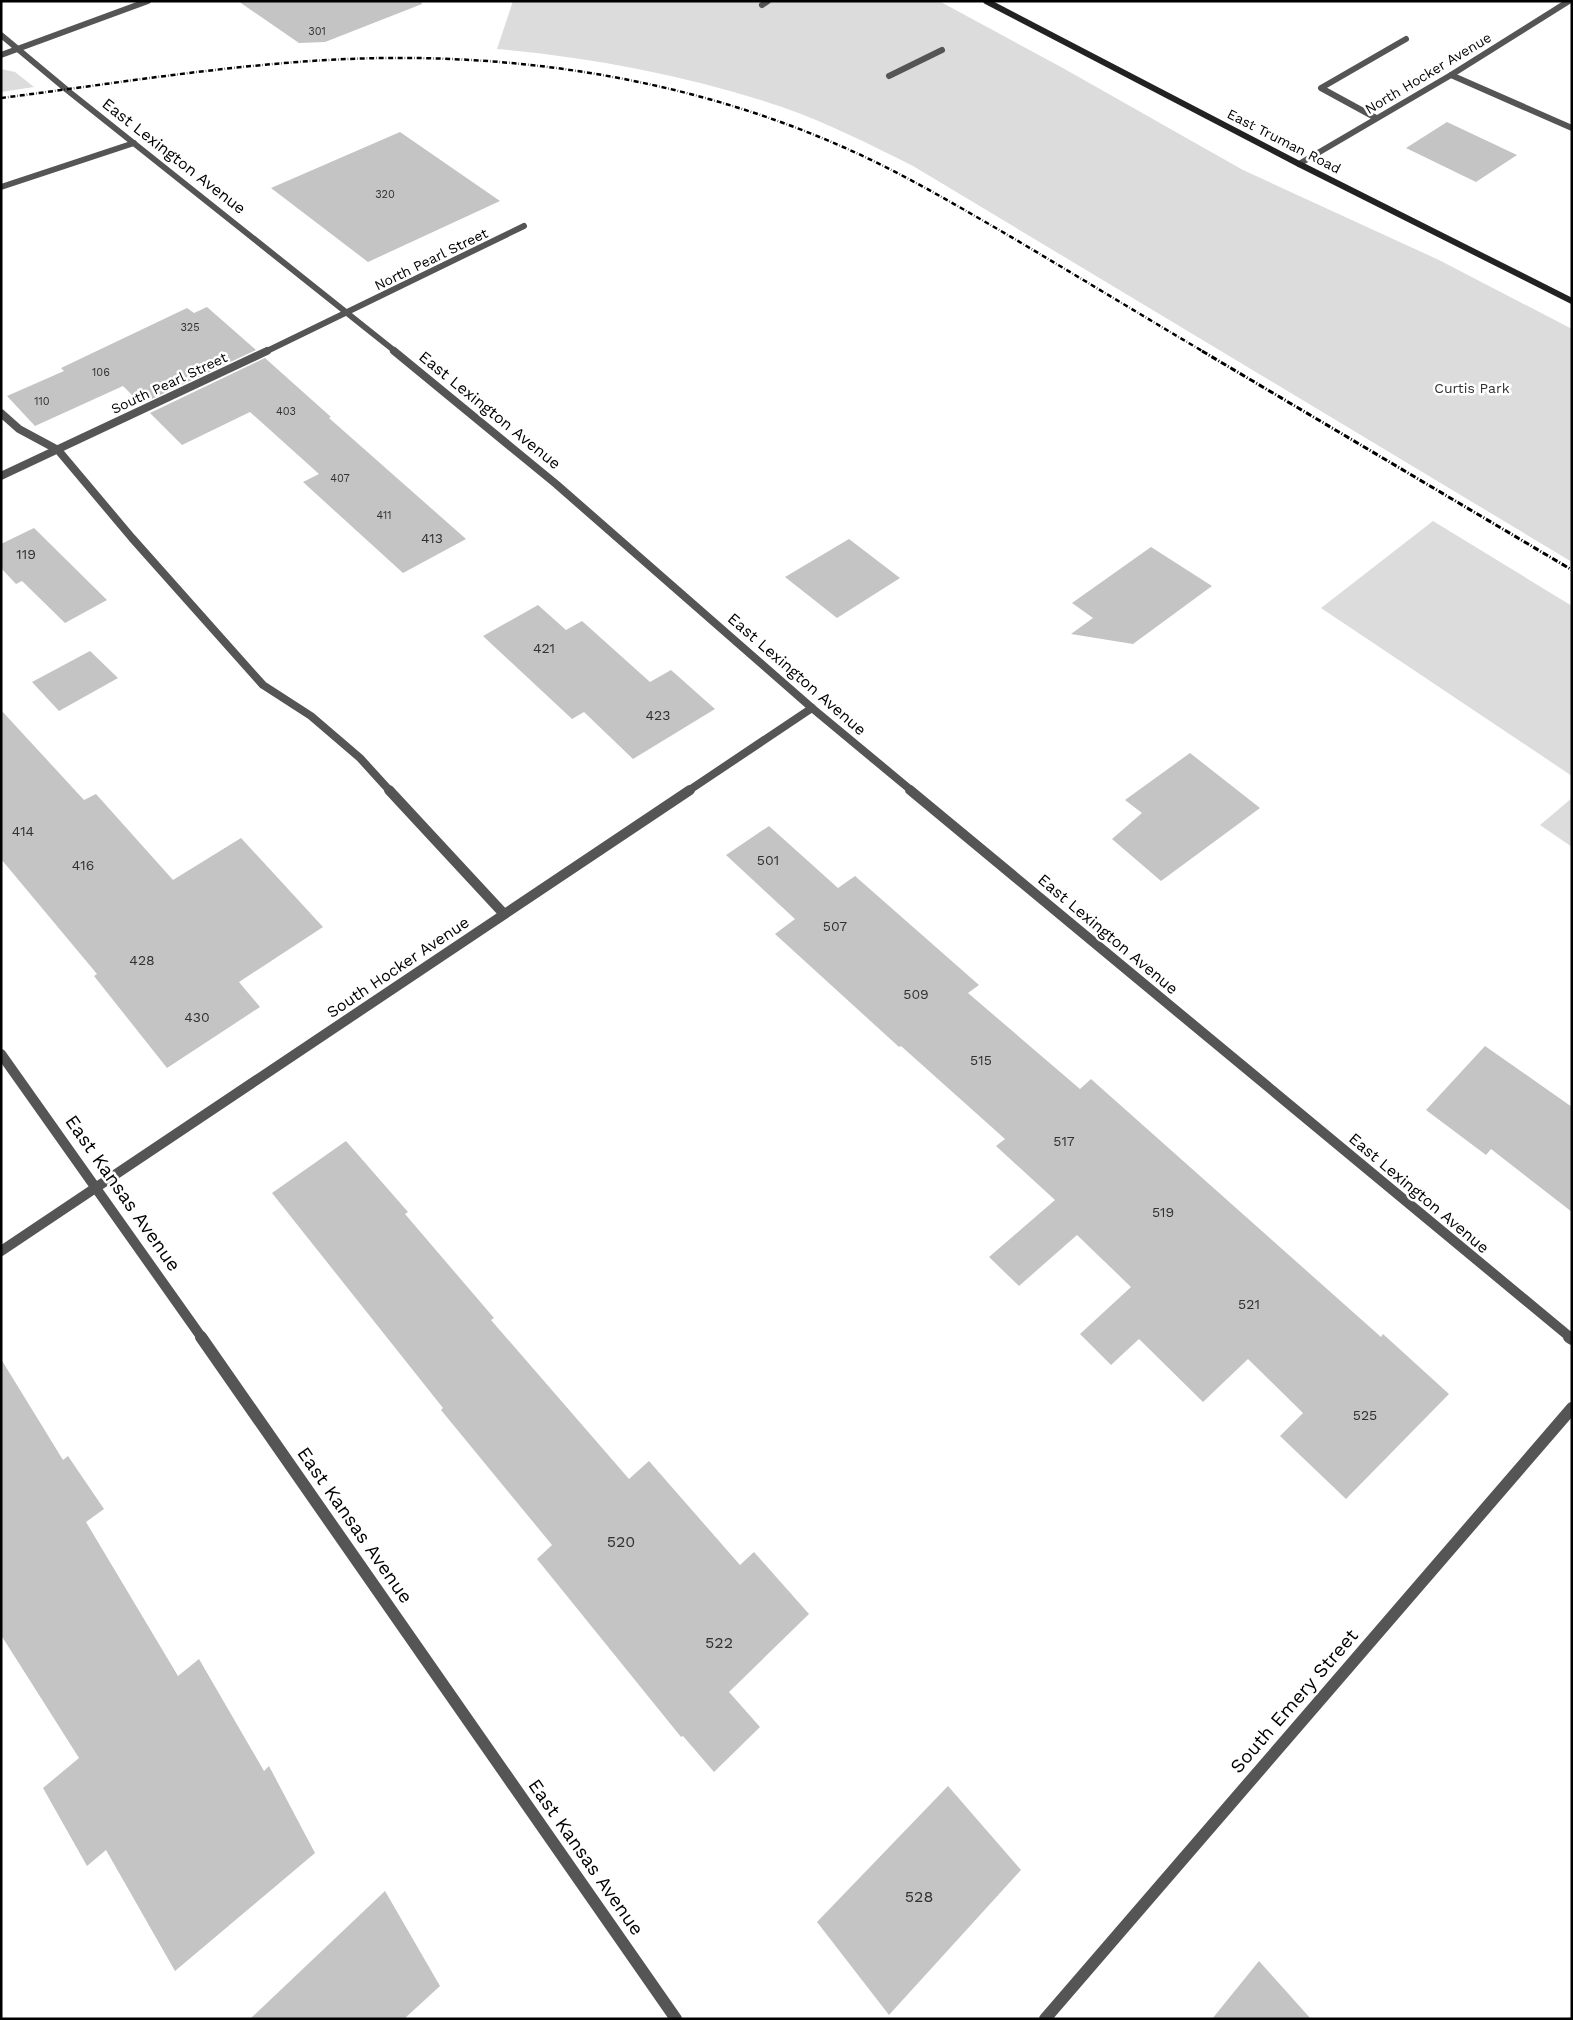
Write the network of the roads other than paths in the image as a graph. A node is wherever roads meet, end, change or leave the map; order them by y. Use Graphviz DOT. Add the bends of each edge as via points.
graph roads {
  1 [pos="148,1"];
  2 [pos="768,1"];
  3 [pos="986,1"];
  4 [pos="1569,1"];
  5 [pos="762,5"];
  6 [pos="1,35"];
  7 [pos="1406,40"];
  8 [pos="19,49"];
  9 [pos="942,50"];
  10 [pos="1,55"];
  11 [pos="1451,75"];
  12 [pos="889,76"];
  13 [pos="1376,118"];
  14 [pos="1572,128"];
  15 [pos="134,143"];
  16 [pos="1299,164"];
  17 [pos="1,187"];
  18 [pos="524,226"];
  19 [pos="1572,301"];
  20 [pos="348,313"];
  21 [pos="1,413"];
  22 [pos="58,450"];
  23 [pos="1,476"];
  24 [pos="812,708"];
  25 [pos="504,914"];
  26 [pos="1,1054"];
  27 [pos="97,1187"];
  28 [pos="1,1251"];
  29 [pos="1572,1339"];
  30 [pos="1572,1408"];
  31 [pos="676,2019"];
  32 [pos="1045,2019"];
  1 -- 8 [label="street"];
  2 -- 5 [label="street"];
  3 -- 16 [label="main road, East Truman Road"];
  4 -- 11 [label="street, North Hocker Avenue"];
  6 -- 8 [label="street, East Lexington Avenue"];
  7 -- 13 [label="street" via="1321,88"];
  8 -- 10 [label="street"];
  8 -- 15 [label="street, East Lexington Avenue"];
  9 -- 12 [label="street"];
  11 -- 13 [label="street, North Hocker Avenue"];
  11 -- 14 [label="street"];
  13 -- 16 [label="street, North Hocker Avenue"];
  15 -- 17 [label="street"];
  15 -- 20 [label="street, East Lexington Avenue"];
  16 -- 19 [label="main road, East Truman Road"];
  18 -- 20 [label="street, North Pearl Street"];
  20 -- 22 [label="street, South Pearl Street"];
  20 -- 24 [label="street, East Lexington Avenue" via="556,484"];
  21 -- 22 [label="street" via="19,429"];
  22 -- 23 [label="street, South Pearl Street"];
  22 -- 25 [label="street" via="263,685 312,716 360,758"];
  24 -- 25 [label="street, South Hocker Avenue"];
  24 -- 29 [label="street, East Lexington Avenue"];
  25 -- 27 [label="street, South Hocker Avenue"];
  26 -- 27 [label="street, East Kansas Avenue"];
  27 -- 28 [label="street, South Hocker Avenue"];
  27 -- 31 [label="street, East Kansas Avenue"];
  30 -- 32 [label="street, South Emery Street"];
}
